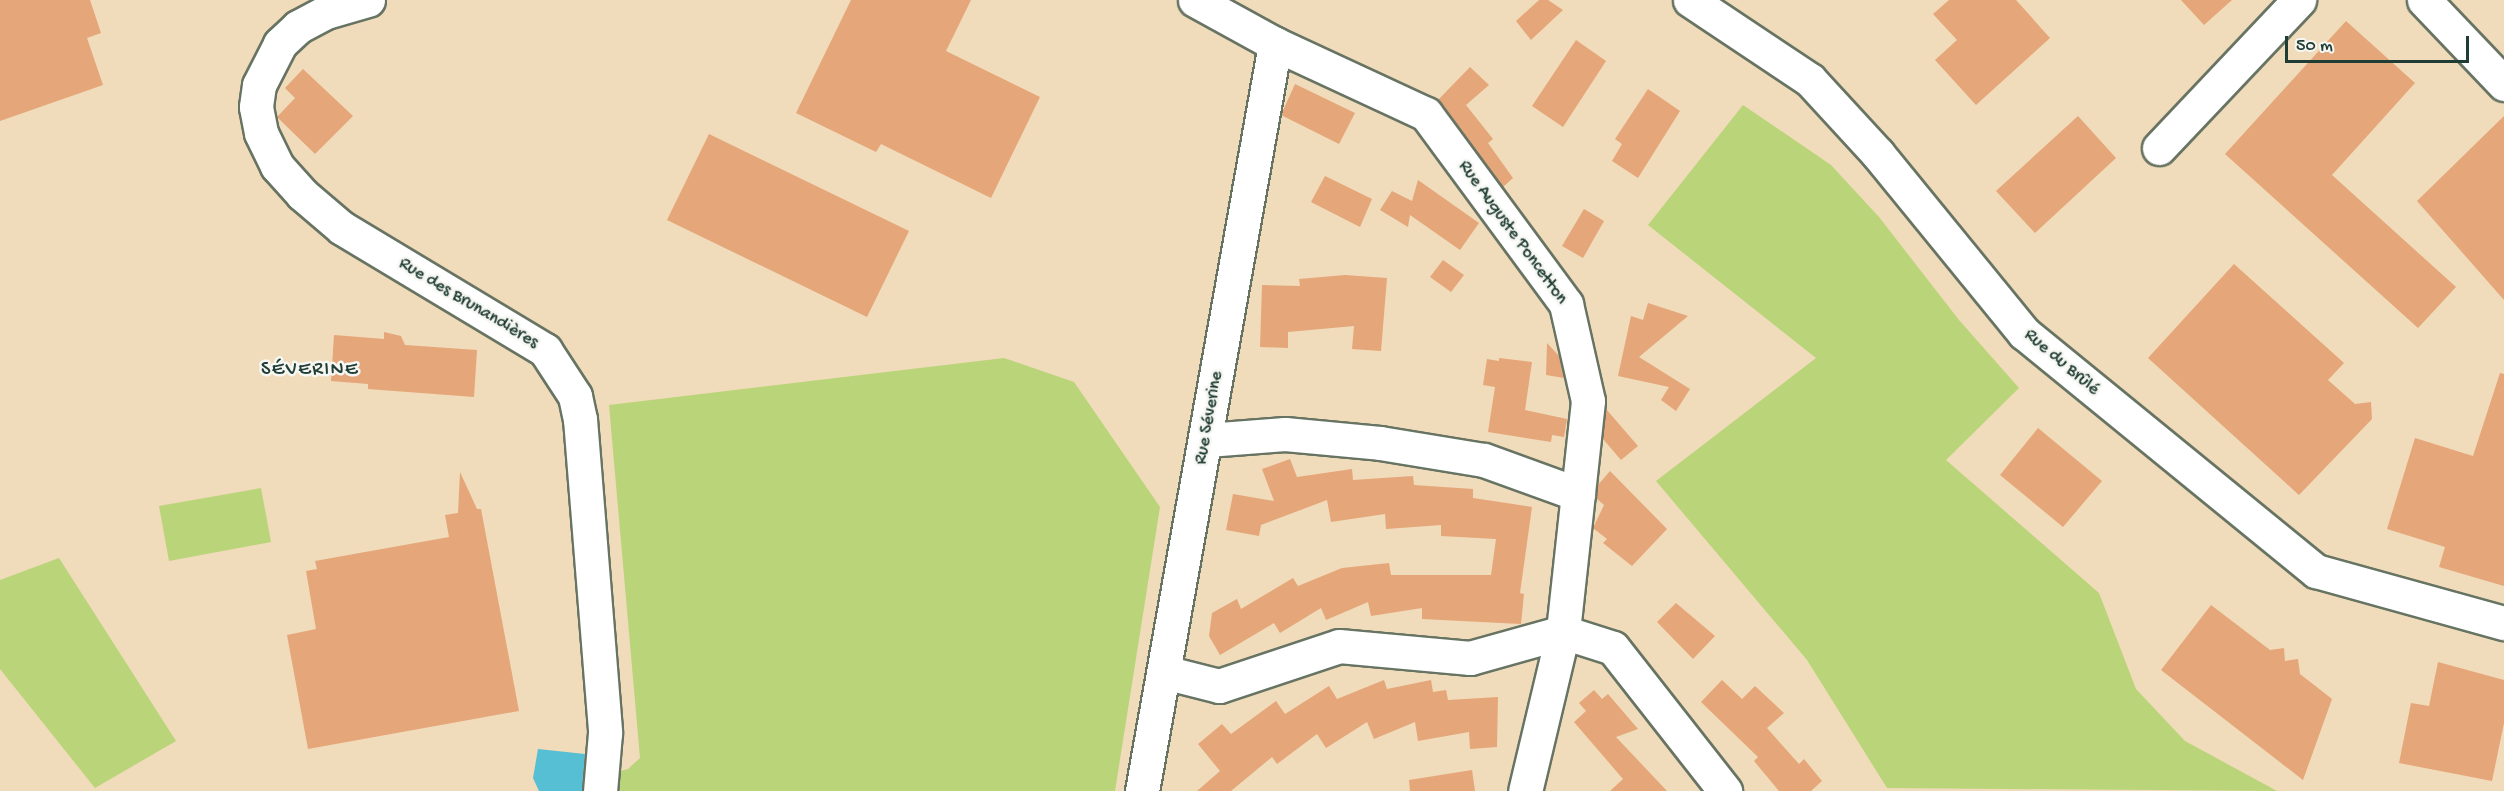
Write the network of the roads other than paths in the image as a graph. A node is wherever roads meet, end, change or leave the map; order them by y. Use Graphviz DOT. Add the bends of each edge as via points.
graph roads {
  1 [pos="368,0"];
  2 [pos="1195,0"];
  3 [pos="1690,0"];
  4 [pos="2299,0"];
  5 [pos="2424,0"];
  6 [pos="1275,44"];
  7 [pos="2504,84"];
  8 [pos="2158,148"];
  9 [pos="1207,440"];
  10 [pos="1578,494"];
  11 [pos="2504,623"];
  12 [pos="1563,632"];
  13 [pos="1164,672"];
  14 [pos="601,777"];
  15 [pos="1142,791"];
  16 [pos="1525,791"];
  17 [pos="1725,791"];
  1 -- 14 [label="street, Rue des Brunandières" via="326,12 298,27 280,44 259,85 256,107 261,133 277,166 302,194 342,228 525,336 545,350 562,370 575,396 580,419 605,734"];
  2 -- 6 [label="street, Rue Auguste Poncetton"];
  3 -- 11 [label="street, Rue du Brûlé" via="1810,80 1878,154 2024,333 2316,572"];
  4 -- 8 [label="street"];
  5 -- 7 [label="street"];
  6 -- 9 [label="street, Rue Séverine"];
  6 -- 10 [label="street, Rue Auguste Poncetton" via="1426,114 1566,304 1588,401"];
  9 -- 10 [label="street" via="1285,434 1380,443 1484,460"];
  9 -- 13 [label="street, Rue Séverine"];
  10 -- 12 [label="street, Rue Auguste Poncetton"];
  12 -- 13 [label="street" via="1470,658 1339,646 1219,686"];
  12 -- 16 [label="street, Rue Auguste Poncetton"];
  12 -- 17 [label="street" via="1613,648"];
  13 -- 15 [label="street, Rue Séverine"];
}
